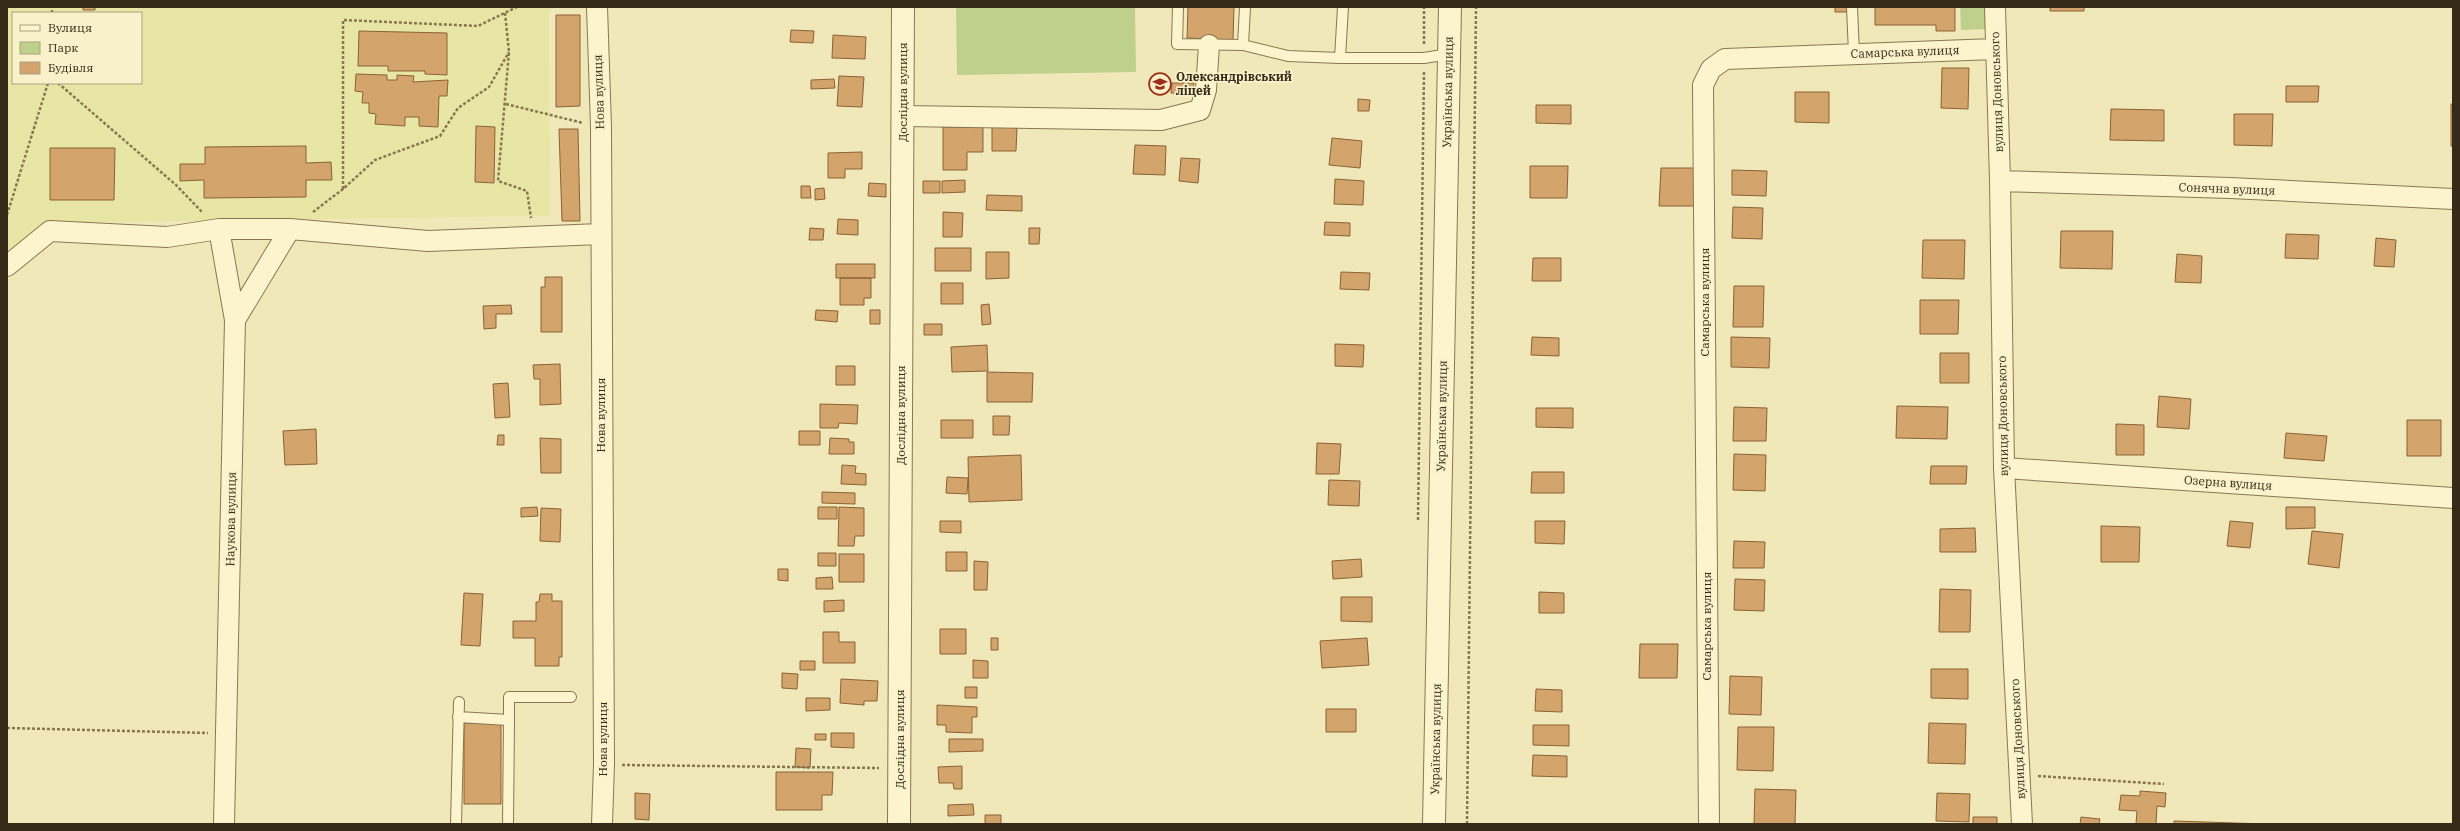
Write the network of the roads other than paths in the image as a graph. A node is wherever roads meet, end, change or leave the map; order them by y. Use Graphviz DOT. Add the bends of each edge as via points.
graph roads {
  1 [pos="597,7"];
  2 [pos="903,7"];
  3 [pos="1178,7"];
  4 [pos="1245,7"];
  5 [pos="1343,7"];
  6 [pos="1450,7"];
  7 [pos="1852,7"];
  8 [pos="1995,7"];
  9 [pos="1209,45"];
  10 [pos="1243,45"];
  11 [pos="1995,49"];
  12 [pos="1449,54"];
  13 [pos="1854,54"];
  14 [pos="1340,58"];
  15 [pos="903,116"];
  16 [pos="2000,181"];
  17 [pos="2453,199"];
  18 [pos="219,229"];
  19 [pos="290,229"];
  20 [pos="600,234"];
  21 [pos="7,266"];
  22 [pos="235,320"];
  23 [pos="2004,468"];
  24 [pos="2453,498"];
  25 [pos="571,697"];
  26 [pos="459,702"];
  27 [pos="458,717"];
  28 [pos="509,720"];
  29 [pos="224,824"];
  30 [pos="456,824"];
  31 [pos="462,824"];
  32 [pos="508,824"];
  33 [pos="602,824"];
  34 [pos="899,824"];
  35 [pos="1434,824"];
  36 [pos="1709,824"];
  37 [pos="2022,824"];
  1 -- 20 [label="street, Нова вулиця" via="601,128"];
  2 -- 15 [label="street, Дослідна вулиця"];
  3 -- 9 [label="lane" via="1177,44"];
  4 -- 10 [label="lane"];
  5 -- 14 [label="lane"];
  6 -- 12 [label="street, Українська вулиця"];
  7 -- 13 [label="lane"];
  8 -- 11 [label="street, вулиця Доновського"];
  9 -- 10 [label="lane"];
  9 -- 15 [label="street" via="1206,90 1200,110 1161,120"];
  10 -- 14 [label="lane" via="1288,56"];
  11 -- 13 [label="street, Самарська вулиця"];
  11 -- 16 [label="street, вулиця Доновського"];
  12 -- 14 [label="lane" via="1424,58"];
  12 -- 35 [label="street, Українська вулиця"];
  13 -- 36 [label="street, Самарська вулиця" via="1726,59 1711,69 1703,85"];
  15 -- 34 [label="street, Дослідна вулиця"];
  16 -- 17 [label="street, Сонячна вулиця"];
  16 -- 23 [label="street, вулиця Доновського"];
  18 -- 19 [label="street"];
  18 -- 21 [label="street" via="167,237 50,231"];
  18 -- 22 [label="street"];
  19 -- 20 [label="street" via="428,241"];
  19 -- 22 [label="street, Наукова вулиця"];
  20 -- 33 [label="street, Нова вулиця" via="604,764"];
  22 -- 29 [label="street, Наукова вулиця"];
  23 -- 24 [label="street, Озерна вулиця"];
  23 -- 37 [label="street, вулиця Доновського"];
  25 -- 28 [label="lane" via="509,697"];
  26 -- 27 [label="lane"];
  27 -- 28 [label="lane"];
  27 -- 30 [label="lane"];
  28 -- 32 [label="lane"];
  30 -- 31 [label="lane"];
}
